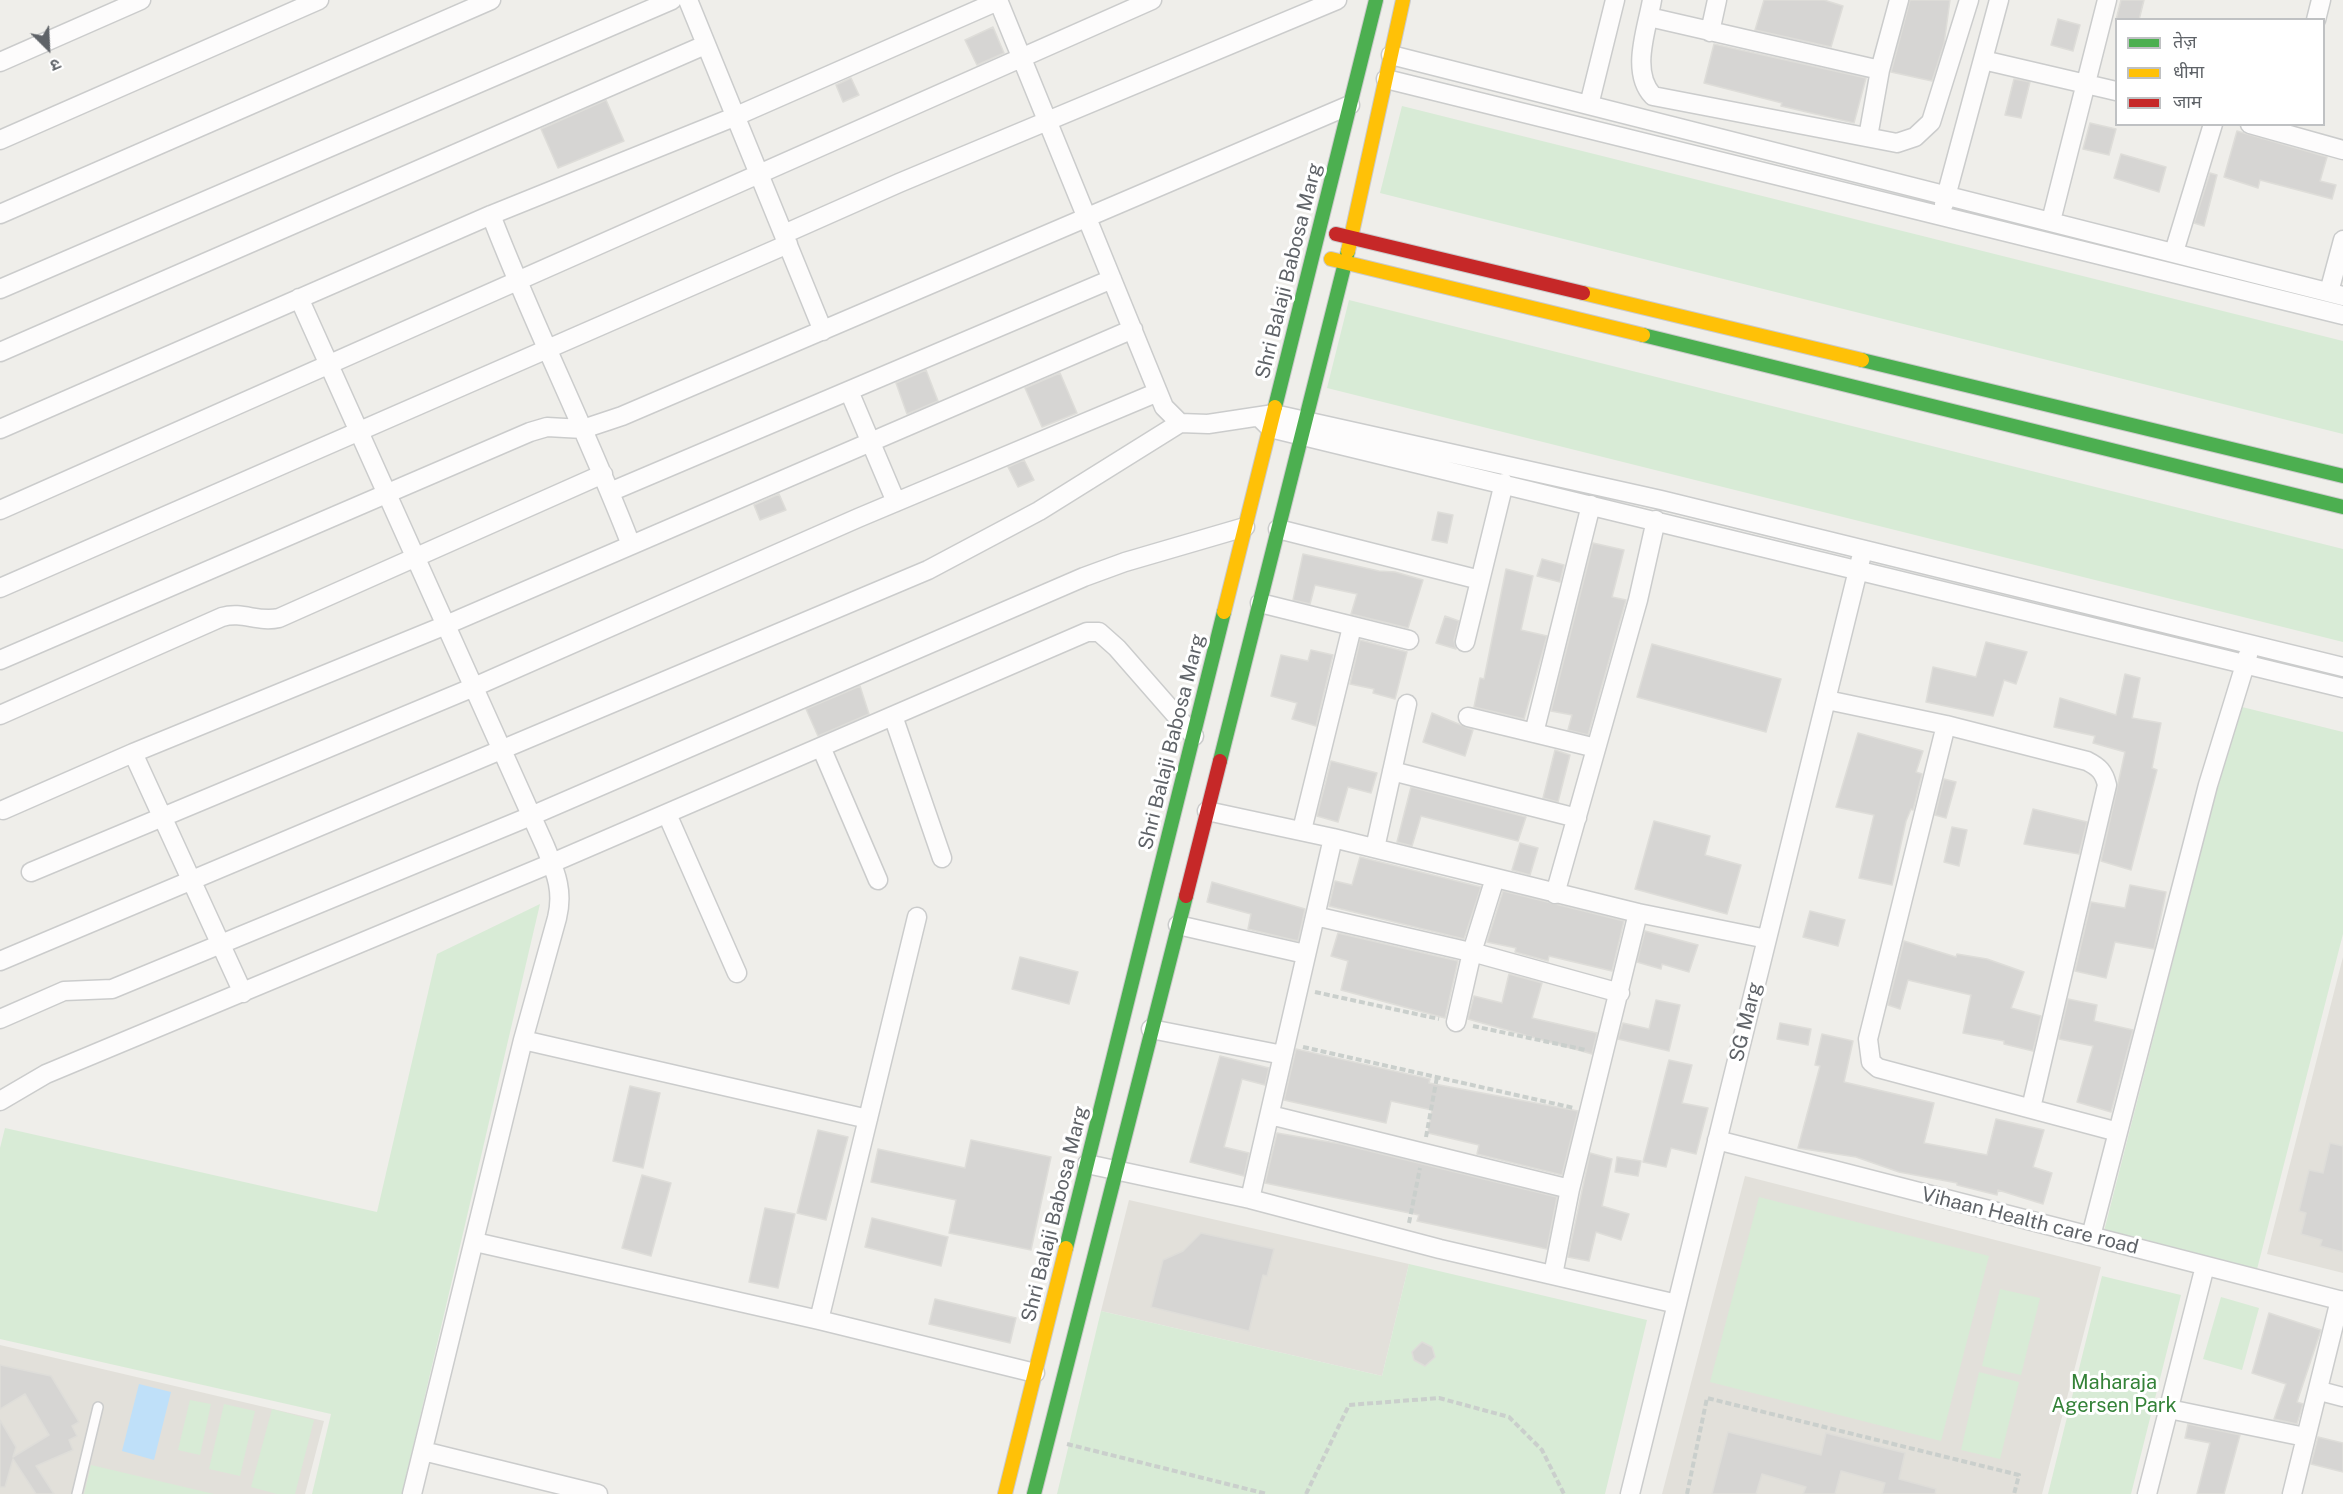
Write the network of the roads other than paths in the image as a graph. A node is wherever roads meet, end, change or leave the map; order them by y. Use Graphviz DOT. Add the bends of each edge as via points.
graph roads {
  1 [pos="141,0"];
  2 [pos="319,0"];
  3 [pos="491,0"];
  4 [pos="672,0"];
  5 [pos="688,0"];
  6 [pos="1152,0"];
  7 [pos="1337,0"];
  8 [pos="1376,0"];
  9 [pos="1403,0"];
  10 [pos="1615,0"];
  11 [pos="1717,0"];
  12 [pos="1899,0"];
  13 [pos="1969,0"];
  14 [pos="1999,0"];
  15 [pos="2107,0"];
  16 [pos="2321,0"];
  17 [pos="998,1"];
  18 [pos="1650,9"];
  19 [pos="2316,18"];
  20 [pos="1710,32"];
  21 [pos="705,45"];
  22 [pos="1391,56"];
  23 [pos="1021,57"];
  24 [pos="1983,60"];
  25 [pos="0,62"];
  26 [pos="1880,70"];
  27 [pos="1386,79"];
  28 [pos="2085,84"];
  29 [pos="2115,91"];
  30 [pos="1350,105"];
  31 [pos="1589,105"];
  32 [pos="734,117"];
  33 [pos="1047,121"];
  34 [pos="2212,126"];
  35 [pos="2263,126"];
  36 [pos="2288,130"];
  37 [pos="1868,137"];
  38 [pos="0,140"];
  39 [pos="2343,150"];
  40 [pos="759,175"];
  41 [pos="1947,194"];
  42 [pos="0,214"];
  43 [pos="491,215"];
  44 [pos="1941,215"];
  45 [pos="1087,218"];
  46 [pos="2051,221"];
  47 [pos="1319,231"];
  48 [pos="1352,237"];
  49 [pos="786,239"];
  50 [pos="2343,240"];
  51 [pos="2174,252"];
  52 [pos="1313,255"];
  53 [pos="1346,262"];
  54 [pos="1112,279"];
  55 [pos="516,280"];
  56 [pos="0,289"];
  57 [pos="2336,294"];
  58 [pos="299,298"];
  59 [pos="2343,315"];
  60 [pos="1132,329"];
  61 [pos="823,331"];
  62 [pos="546,349"];
  63 [pos="0,352"];
  64 [pos="329,364"];
  65 [pos="849,391"];
  66 [pos="1158,392"];
  67 [pos="1268,420"];
  68 [pos="1180,423"];
  69 [pos="1304,428"];
  70 [pos="0,429"];
  71 [pos="583,429"];
  72 [pos="359,431"];
  73 [pos="871,442"];
  74 [pos="603,474"];
  75 [pos="2343,476"];
  76 [pos="1504,483"];
  77 [pos="610,492"];
  78 [pos="388,494"];
  79 [pos="896,502"];
  80 [pos="1591,505"];
  81 [pos="2343,507"];
  82 [pos="0,510"];
  83 [pos="1656,520"];
  84 [pos="1245,527"];
  85 [pos="1278,529"];
  86 [pos="631,545"];
  87 [pos="1863,549"];
  88 [pos="416,559"];
  89 [pos="1858,570"];
  90 [pos="1480,580"];
  91 [pos="0,588"];
  92 [pos="1260,603"];
  93 [pos="446,625"];
  94 [pos="1352,627"];
  95 [pos="1408,640"];
  96 [pos="1465,642"];
  97 [pos="2250,644"];
  98 [pos="0,660"];
  99 [pos="2245,664"];
  100 [pos="2343,667"];
  101 [pos="474,687"];
  102 [pos="2343,688"];
  103 [pos="1827,700"];
  104 [pos="1407,704"];
  105 [pos="0,715"];
  106 [pos="893,716"];
  107 [pos="1468,717"];
  108 [pos="1946,724"];
  109 [pos="1534,733"];
  110 [pos="1194,736"];
  111 [pos="821,747"];
  112 [pos="1596,748"];
  113 [pos="502,752"];
  114 [pos="133,753"];
  115 [pos="1392,771"];
  116 [pos="3,810"];
  117 [pos="1207,811"];
  118 [pos="667,814"];
  119 [pos="531,816"];
  120 [pos="163,817"];
  121 [pos="1577,818"];
  122 [pos="1302,830"];
  123 [pos="1333,838"];
  124 [pos="1375,848"];
  125 [pos="942,858"];
  126 [pos="552,863"];
  127 [pos="31,872"];
  128 [pos="1495,878"];
  129 [pos="878,880"];
  130 [pos="192,881"];
  131 [pos="1556,894"];
  132 [pos="1638,914"];
  133 [pos="917,916"];
  134 [pos="1315,916"];
  135 [pos="1178,925"];
  136 [pos="1767,939"];
  137 [pos="222,944"];
  138 [pos="1472,952"];
  139 [pos="1305,954"];
  140 [pos="0,961"];
  141 [pos="736,973"];
  142 [pos="243,993"];
  143 [pos="1620,993"];
  144 [pos="0,1019"];
  145 [pos="1456,1022"];
  146 [pos="1151,1029"];
  147 [pos="524,1040"];
  148 [pos="1284,1049"];
  149 [pos="2,1103"];
  150 [pos="2031,1108"];
  151 [pos="1270,1114"];
  152 [pos="868,1119"];
  153 [pos="2118,1132"];
  154 [pos="1717,1140"];
  155 [pos="1087,1164"];
  156 [pos="1115,1171"];
  157 [pos="1570,1190"];
  158 [pos="1250,1199"];
  159 [pos="2091,1236"];
  160 [pos="475,1242"];
  161 [pos="2205,1266"];
  162 [pos="1553,1275"];
  163 [pos="2342,1300"];
  164 [pos="1677,1304"];
  165 [pos="819,1320"];
  166 [pos="1035,1373"];
  167 [pos="2320,1391"];
  168 [pos="2343,1397"];
  169 [pos="98,1407"];
  170 [pos="2169,1409"];
  171 [pos="2305,1437"];
  172 [pos="423,1451"];
  173 [pos="552,1488"];
  174 [pos="77,1494"];
  175 [pos="412,1494"];
  176 [pos="598,1494"];
  177 [pos="1005,1494"];
  178 [pos="1034,1494"];
  179 [pos="1630,1494"];
  180 [pos="2147,1494"];
  181 [pos="2292,1494"];
  1 -- 25 [label="street"];
  2 -- 38 [label="street"];
  3 -- 42 [label="street"];
  4 -- 56 [label="street"];
  5 -- 21 [label="street"];
  6 -- 23 [label="street"];
  7 -- 33 [label="street"];
  8 -- 30 [label="street, Shri Balaji Babosa Marg"];
  9 -- 22 [label="street"];
  10 -- 31 [label="street"];
  11 -- 20 [label="street"];
  12 -- 26 [label="street"];
  13 -- 37 [label="street" via="1931,122 1908,142"];
  14 -- 24 [label="street"];
  15 -- 28 [label="street"];
  16 -- 19 [label="street"];
  17 -- 23 [label="street"];
  17 -- 32 [label="street"];
  18 -- 20 [label="street"];
  18 -- 37 [label="street" via="1641,64 1646,88 1653,96"];
  20 -- 26 [label="street"];
  21 -- 32 [label="street"];
  21 -- 63 [label="street"];
  22 -- 27 [label="street"];
  22 -- 31 [label="street"];
  23 -- 33 [label="street"];
  23 -- 40 [label="street"];
  24 -- 28 [label="street"];
  24 -- 41 [label="street"];
  26 -- 37 [label="street"];
  27 -- 44 [label="street"];
  27 -- 48 [label="street"];
  28 -- 29 [label="street"];
  28 -- 46 [label="street"];
  30 -- 45 [label="street"];
  30 -- 47 [label="street, Shri Balaji Babosa Marg"];
  31 -- 41 [label="street"];
  32 -- 40 [label="street"];
  32 -- 43 [label="street"];
  33 -- 45 [label="street"];
  33 -- 49 [label="street"];
  34 -- 51 [label="street"];
  35 -- 36 [label="street"];
  36 -- 39 [label="street"];
  40 -- 49 [label="street"];
  40 -- 55 [label="street"];
  41 -- 44 [label="street"];
  41 -- 46 [label="street"];
  43 -- 55 [label="street"];
  43 -- 58 [label="street"];
  44 -- 59 [label="street"];
  45 -- 54 [label="street"];
  45 -- 61 [label="street"];
  46 -- 51 [label="street"];
  47 -- 48 [label="street"];
  47 -- 52 [label="street, Shri Balaji Babosa Marg"];
  48 -- 53 [label="street"];
  48 -- 75 [label="street"];
  49 -- 61 [label="street"];
  49 -- 62 [label="street"];
  50 -- 57 [label="street"];
  51 -- 57 [label="street"];
  52 -- 53 [label="street"];
  52 -- 67 [label="street, Shri Balaji Babosa Marg"];
  53 -- 69 [label="street"];
  53 -- 81 [label="street"];
  54 -- 60 [label="street"];
  54 -- 65 [label="street"];
  55 -- 62 [label="street"];
  55 -- 64 [label="street"];
  58 -- 64 [label="street"];
  58 -- 70 [label="street"];
  60 -- 66 [label="street"];
  60 -- 73 [label="street"];
  61 -- 71 [label="street"];
  62 -- 71 [label="street"];
  62 -- 72 [label="street"];
  64 -- 72 [label="street"];
  64 -- 82 [label="street"];
  65 -- 73 [label="street"];
  65 -- 77 [label="street"];
  66 -- 68 [label="street" via="1164,407"];
  66 -- 79 [label="street"];
  67 -- 68 [label="street"];
  67 -- 69 [label="street"];
  67 -- 84 [label="street, Shri Balaji Babosa Marg"];
  68 -- 113 [label="street" via="1039,510 928,570"];
  69 -- 76 [label="street"];
  69 -- 85 [label="street"];
  69 -- 87 [label="street" via="1661,500"];
  71 -- 74 [label="street"];
  71 -- 78 [label="street" via="547,427 530,432"];
  72 -- 78 [label="street"];
  72 -- 91 [label="street"];
  73 -- 79 [label="street"];
  73 -- 86 [label="street"];
  74 -- 77 [label="street"];
  74 -- 88 [label="street"];
  76 -- 80 [label="street"];
  76 -- 90 [label="street"];
  77 -- 86 [label="street"];
  78 -- 88 [label="street"];
  78 -- 98 [label="street"];
  79 -- 101 [label="street"];
  80 -- 83 [label="street"];
  80 -- 109 [label="street"];
  83 -- 89 [label="street"];
  83 -- 112 [label="street"];
  84 -- 110 [label="street, Shri Balaji Babosa Marg"];
  84 -- 119 [label="street" via="1084,577"];
  85 -- 90 [label="street"];
  85 -- 92 [label="street"];
  86 -- 93 [label="street"];
  87 -- 89 [label="street, SG Marg"];
  87 -- 97 [label="street"];
  88 -- 93 [label="street"];
  88 -- 105 [label="street" via="279,618 222,616"];
  89 -- 99 [label="street"];
  89 -- 103 [label="street, SG Marg"];
  90 -- 96 [label="street"];
  92 -- 94 [label="street"];
  92 -- 117 [label="street"];
  93 -- 101 [label="street"];
  93 -- 114 [label="street"];
  94 -- 95 [label="street"];
  94 -- 122 [label="street"];
  97 -- 99 [label="street"];
  97 -- 100 [label="street"];
  99 -- 102 [label="street"];
  99 -- 153 [label="street" via="2208,785"];
  101 -- 113 [label="street"];
  101 -- 120 [label="street"];
  103 -- 108 [label="street"];
  103 -- 136 [label="street, SG Marg"];
  104 -- 115 [label="street"];
  106 -- 110 [label="street" via="1087,632 1099,632"];
  106 -- 111 [label="street"];
  106 -- 125 [label="street"];
  107 -- 109 [label="street"];
  108 -- 150 [label="street" via="2087,761 2098,766 2107,785"];
  108 -- 150 [label="street" via="1868,1053 1878,1068"];
  109 -- 112 [label="street"];
  110 -- 155 [label="street, Shri Balaji Babosa Marg"];
  111 -- 118 [label="street"];
  111 -- 129 [label="street"];
  112 -- 121 [label="street"];
  113 -- 119 [label="street"];
  113 -- 130 [label="street"];
  114 -- 116 [label="street"];
  114 -- 120 [label="street"];
  115 -- 121 [label="street"];
  115 -- 124 [label="street"];
  117 -- 122 [label="street"];
  117 -- 135 [label="street"];
  118 -- 126 [label="street"];
  118 -- 141 [label="street"];
  119 -- 126 [label="street"];
  119 -- 137 [label="street"];
  120 -- 127 [label="street"];
  120 -- 130 [label="street"];
  121 -- 131 [label="street"];
  122 -- 123 [label="street"];
  123 -- 124 [label="street"];
  123 -- 134 [label="street"];
  124 -- 128 [label="street"];
  126 -- 142 [label="street"];
  126 -- 147 [label="street" via="561,902"];
  128 -- 131 [label="street"];
  128 -- 138 [label="street"];
  130 -- 137 [label="street"];
  130 -- 140 [label="street"];
  131 -- 132 [label="street"];
  132 -- 136 [label="street"];
  132 -- 143 [label="street"];
  133 -- 152 [label="street"];
  134 -- 138 [label="street"];
  134 -- 139 [label="street"];
  135 -- 139 [label="street"];
  135 -- 146 [label="street"];
  136 -- 154 [label="street, SG Marg"];
  137 -- 142 [label="street"];
  137 -- 144 [label="street" via="112,989 64,991"];
  138 -- 143 [label="street"];
  138 -- 145 [label="street"];
  139 -- 148 [label="street"];
  142 -- 149 [label="street" via="46,1074"];
  143 -- 157 [label="street"];
  146 -- 148 [label="street"];
  146 -- 156 [label="street"];
  147 -- 152 [label="street"];
  147 -- 160 [label="street"];
  148 -- 151 [label="street"];
  150 -- 153 [label="street"];
  151 -- 157 [label="street"];
  151 -- 158 [label="street"];
  152 -- 165 [label="street"];
  153 -- 159 [label="street"];
  154 -- 159 [label="street, Vihaan Health care road"];
  154 -- 164 [label="street, SG Marg"];
  155 -- 156 [label="street"];
  155 -- 166 [label="street, Shri Balaji Babosa Marg"];
  156 -- 158 [label="street"];
  156 -- 178 [label="street"];
  157 -- 162 [label="street"];
  158 -- 162 [label="street"];
  159 -- 161 [label="street, Vihaan Health care road"];
  160 -- 165 [label="street"];
  160 -- 172 [label="street"];
  161 -- 163 [label="street, Vihaan Health care road"];
  161 -- 170 [label="street"];
  162 -- 164 [label="street"];
  163 -- 167 [label="street"];
  164 -- 179 [label="street, SG Marg"];
  165 -- 166 [label="street"];
  166 -- 177 [label="street, Shri Balaji Babosa Marg"];
  167 -- 168 [label="street"];
  167 -- 171 [label="street"];
  169 -- 174 [label="lane"];
  170 -- 171 [label="street"];
  170 -- 180 [label="street"];
  171 -- 181 [label="street"];
  172 -- 173 [label="street"];
  172 -- 175 [label="street"];
  173 -- 176 [label="street"];
}
